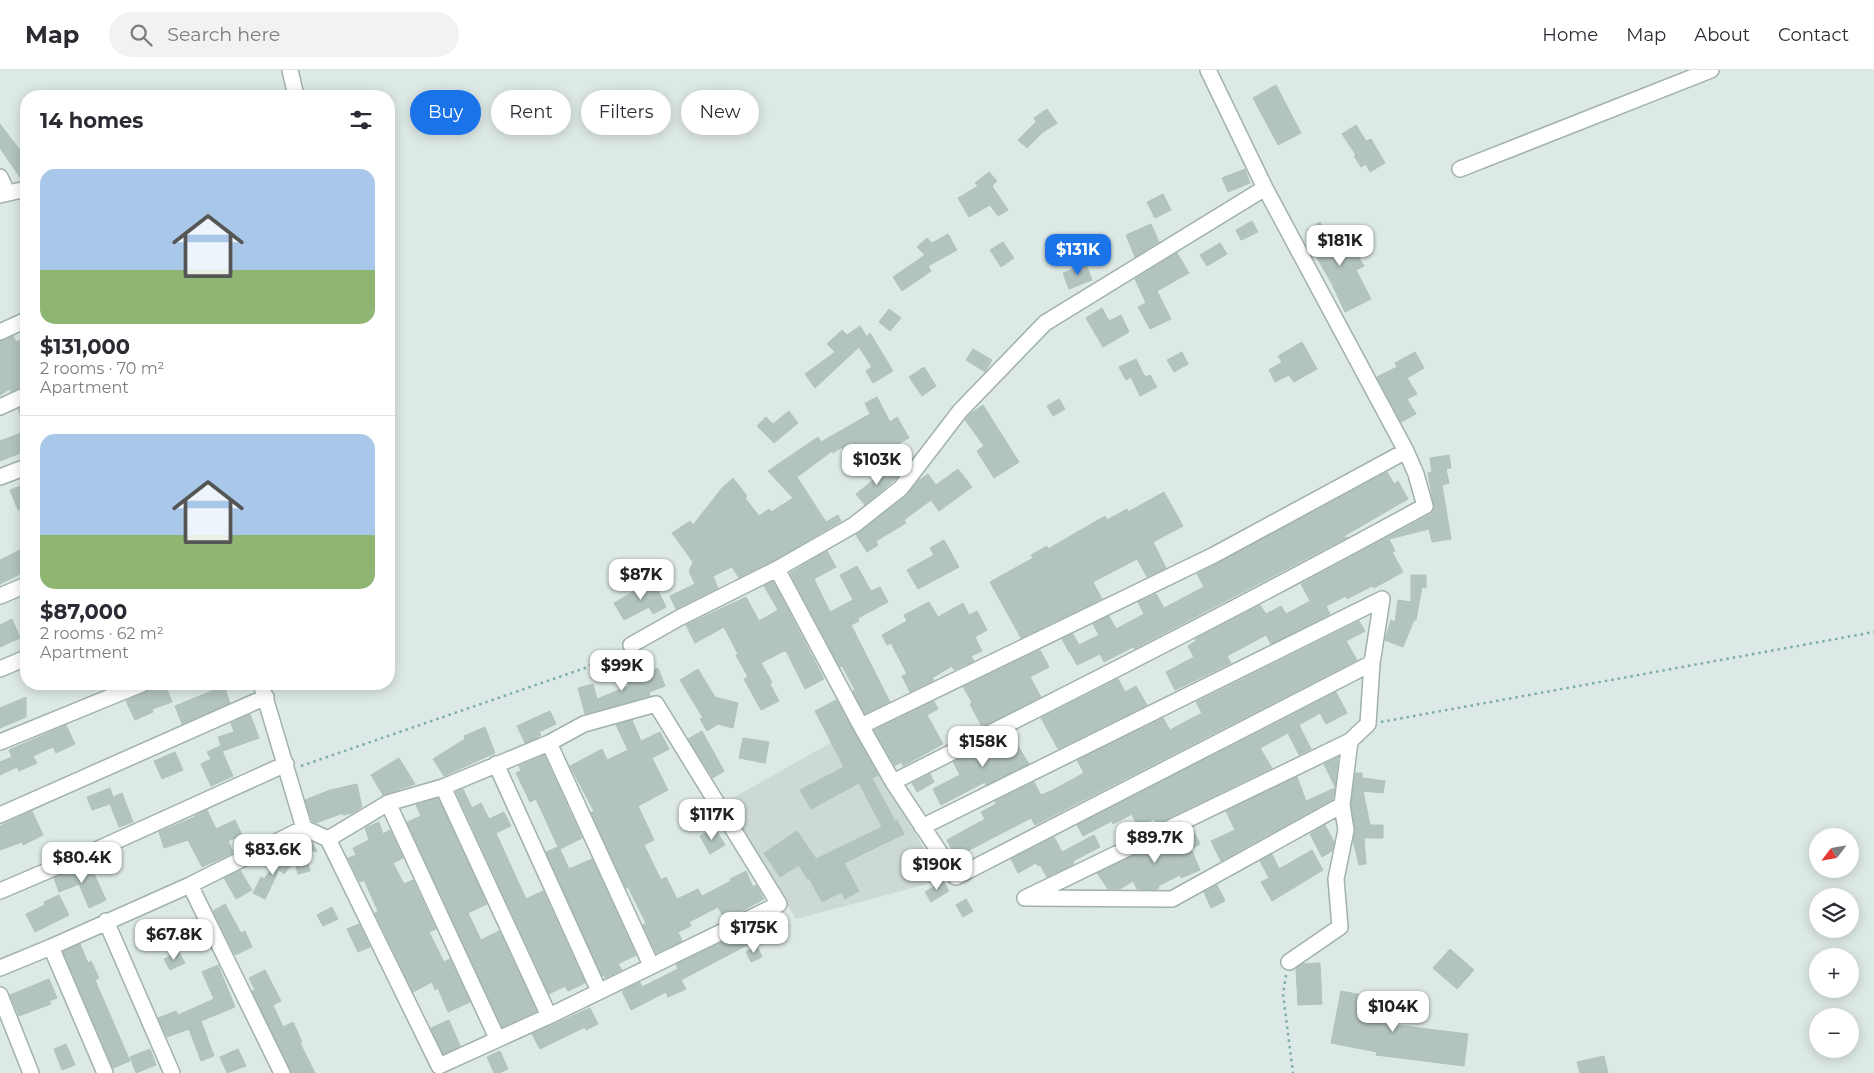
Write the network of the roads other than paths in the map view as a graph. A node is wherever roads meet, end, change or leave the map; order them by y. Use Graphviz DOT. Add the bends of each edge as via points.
graph roads {
  1 [pos="290,70"];
  2 [pos="1208,70"];
  3 [pos="1711,70"];
  4 [pos="295,90"];
  5 [pos="1460,169"];
  6 [pos="0,177"];
  7 [pos="1265,188"];
  8 [pos="20,190"];
  9 [pos="3,194"];
  10 [pos="20,323"];
  11 [pos="0,332"];
  12 [pos="20,398"];
  13 [pos="0,407"];
  14 [pos="1406,451"];
  15 [pos="20,469"];
  16 [pos="0,477"];
  17 [pos="777,569"];
  18 [pos="20,588"];
  19 [pos="0,596"];
  20 [pos="631,645"];
  21 [pos="20,661"];
  22 [pos="1372,663"];
  23 [pos="0,669"];
  24 [pos="127,690"];
  25 [pos="263,691"];
  26 [pos="861,726"];
  27 [pos="1350,741"];
  28 [pos="0,742"];
  29 [pos="549,743"];
  30 [pos="496,764"];
  31 [pos="287,768"];
  32 [pos="893,782"];
  33 [pos="443,787"];
  34 [pos="388,803"];
  35 [pos="1342,805"];
  36 [pos="0,815"];
  37 [pos="922,827"];
  38 [pos="304,828"];
  39 [pos="328,839"];
  40 [pos="190,885"];
  41 [pos="0,891"];
  42 [pos="106,921"];
  43 [pos="51,947"];
  44 [pos="1288,962"];
  45 [pos="651,965"];
  46 [pos="0,968"];
  47 [pos="599,990"];
  48 [pos="0,995"];
  49 [pos="549,1016"];
  50 [pos="496,1038"];
  51 [pos="31,1073"];
  52 [pos="106,1073"];
  53 [pos="172,1073"];
  54 [pos="282,1073"];
  1 -- 4 [label="street"];
  2 -- 7 [label="street"];
  3 -- 5 [label="street"];
  6 -- 9 [label="street"];
  7 -- 14 [label="street"];
  7 -- 17 [label="street" via="1045,323 960,412 901,488 854,525"];
  8 -- 9 [label="street"];
  10 -- 11 [label="street"];
  12 -- 13 [label="street"];
  14 -- 26 [label="street" via="1214,555"];
  14 -- 32 [label="street" via="1425,506 1169,643"];
  15 -- 16 [label="street"];
  17 -- 20 [label="street"];
  17 -- 26 [label="street"];
  18 -- 19 [label="street"];
  21 -- 23 [label="street"];
  22 -- 27 [label="street" via="1368,724"];
  22 -- 37 [label="street" via="956,877"];
  22 -- 37 [label="street" via="1382,599"];
  24 -- 28 [label="street"];
  25 -- 31 [label="street"];
  25 -- 36 [label="street"];
  26 -- 32 [label="street"];
  27 -- 35 [label="street"];
  27 -- 35 [label="street" via="1025,898 1172,899"];
  29 -- 30 [label="street"];
  29 -- 45 [label="street"];
  29 -- 45 [label="street" via="584,724 656,704 779,904"];
  30 -- 33 [label="street"];
  30 -- 47 [label="street"];
  31 -- 38 [label="street"];
  31 -- 41 [label="street"];
  32 -- 37 [label="street"];
  33 -- 34 [label="street"];
  33 -- 49 [label="street"];
  34 -- 39 [label="street"];
  34 -- 50 [label="street"];
  35 -- 44 [label="street" via="1346,830 1336,879 1340,927"];
  38 -- 39 [label="street"];
  38 -- 40 [label="street"];
  39 -- 50 [label="street" via="439,1066"];
  40 -- 42 [label="street"];
  40 -- 54 [label="street"];
  42 -- 43 [label="street"];
  42 -- 53 [label="street"];
  43 -- 46 [label="street"];
  43 -- 52 [label="street"];
  45 -- 47 [label="street"];
  47 -- 49 [label="street"];
  48 -- 51 [label="street"];
  49 -- 50 [label="street"];
}
